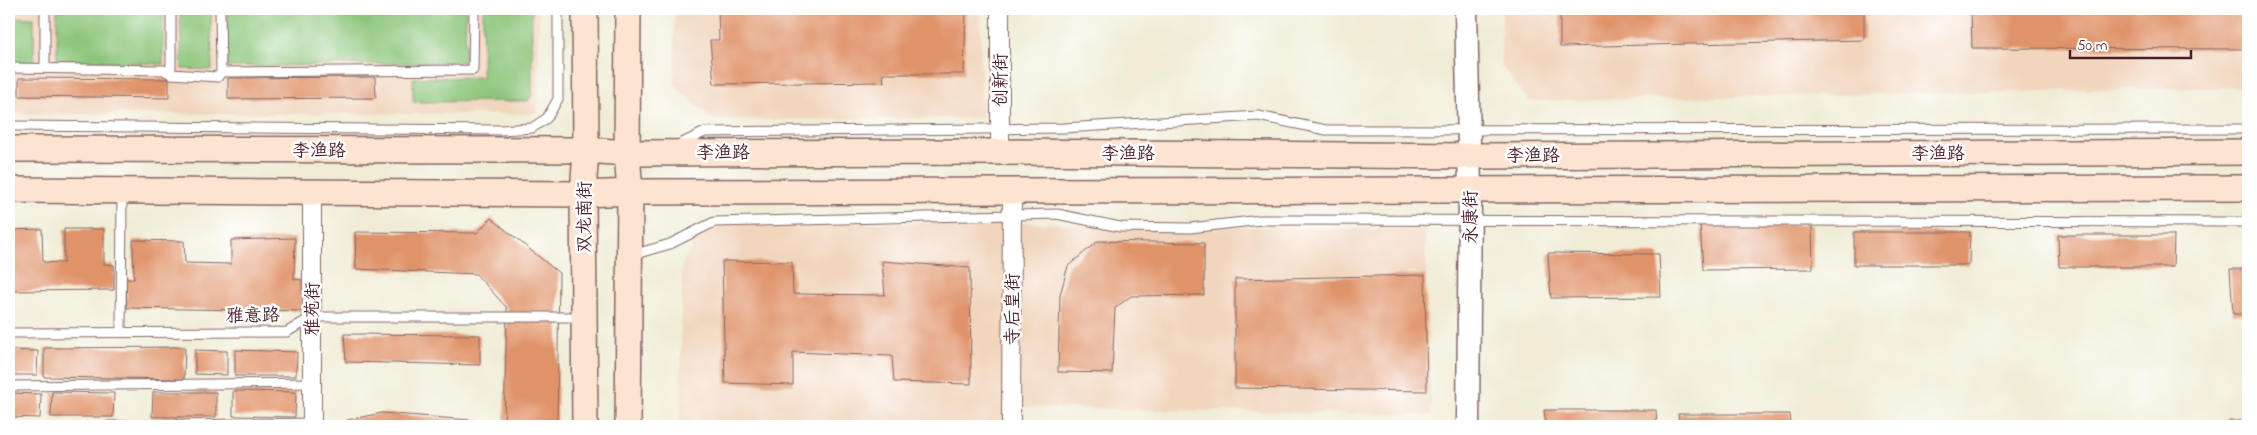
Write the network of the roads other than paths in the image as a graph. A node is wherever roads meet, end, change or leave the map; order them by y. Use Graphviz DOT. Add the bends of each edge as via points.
graph roads {
  1 [pos="45,9"];
  2 [pos="171,9"];
  3 [pos="220,9"];
  4 [pos="474,9"];
  5 [pos="558,9"];
  6 [pos="585,9"];
  7 [pos="628,9"];
  8 [pos="1000,9"];
  9 [pos="1466,9"];
  10 [pos="9,68"];
  11 [pos="45,68"];
  12 [pos="222,72"];
  13 [pos="171,74"];
  14 [pos="9,126"];
  15 [pos="2248,129"];
  16 [pos="1468,130"];
  17 [pos="1000,140"];
  18 [pos="9,149"];
  19 [pos="586,150"];
  20 [pos="627,152"];
  21 [pos="2248,152"];
  22 [pos="1469,156"];
  23 [pos="2248,188"];
  24 [pos="9,190"];
  25 [pos="1470,190"];
  26 [pos="122,191"];
  27 [pos="312,192"];
  28 [pos="630,192"];
  29 [pos="583,194"];
  30 [pos="1012,203"];
  31 [pos="1470,220"];
  32 [pos="2248,222"];
  33 [pos="629,256"];
  34 [pos="312,317"];
  35 [pos="584,317"];
  36 [pos="121,332"];
  37 [pos="9,333"];
  38 [pos="313,383"];
  39 [pos="9,386"];
  40 [pos="312,425"];
  41 [pos="108,426"];
  42 [pos="585,426"];
  43 [pos="628,426"];
  44 [pos="1012,426"];
  45 [pos="1468,426"];
  1 -- 11 [label="lane"];
  2 -- 13 [label="lane"];
  3 -- 12 [label="lane"];
  4 -- 12 [label="lane" via="473,70"];
  5 -- 14 [label="lane" via="558,99 547,118 532,128"];
  6 -- 19 [label="main road, 双龙南街"];
  7 -- 20 [label="main road"];
  8 -- 17 [label="street, 创新街"];
  9 -- 16 [label="street, 永康街"];
  10 -- 11 [label="lane"];
  11 -- 13 [label="lane" via="164,70"];
  12 -- 13 [label="lane" via="218,77"];
  15 -- 16 [label="lane"];
  16 -- 17 [label="lane" via="1326,130 1258,116 1064,128"];
  16 -- 22 [label="street, 永康街"];
  17 -- 20 [label="main road, 李渔路"];
  17 -- 22 [label="main road, 李渔路"];
  18 -- 19 [label="main road, 李渔路"];
  19 -- 20 [label="main road, 李渔路"];
  19 -- 29 [label="main road, 双龙南街"];
  20 -- 28 [label="main road"];
  21 -- 22 [label="main road, 李渔路"];
  22 -- 25 [label="street, 永康街"];
  23 -- 25 [label="main road, 李渔路"];
  24 -- 26 [label="main road, 李渔路"];
  25 -- 30 [label="main road, 李渔路"];
  25 -- 31 [label="street, 永康街"];
  26 -- 27 [label="main road, 李渔路"];
  26 -- 36 [label="lane"];
  27 -- 29 [label="main road, 李渔路"];
  27 -- 34 [label="street, 雅苑街"];
  28 -- 29 [label="main road, 李渔路"];
  28 -- 30 [label="main road, 李渔路"];
  28 -- 33 [label="main road"];
  29 -- 35 [label="main road, 双龙南街"];
  30 -- 31 [label="lane" via="1129,227 1190,228 1262,220"];
  30 -- 33 [label="lane" via="714,222 670,244"];
  30 -- 44 [label="street, 寺后皇街"];
  31 -- 32 [label="lane"];
  31 -- 45 [label="street, 永康街"];
  33 -- 43 [label="main road"];
  34 -- 35 [label="lane"];
  34 -- 36 [label="lane, 雅意路" via="287,332"];
  34 -- 38 [label="street, 雅苑街"];
  35 -- 42 [label="main road, 双龙南街"];
  36 -- 37 [label="lane, 雅意路"];
  38 -- 39 [label="lane"];
  38 -- 40 [label="street, 雅苑街"];
  40 -- 41 [label="lane"];
}
